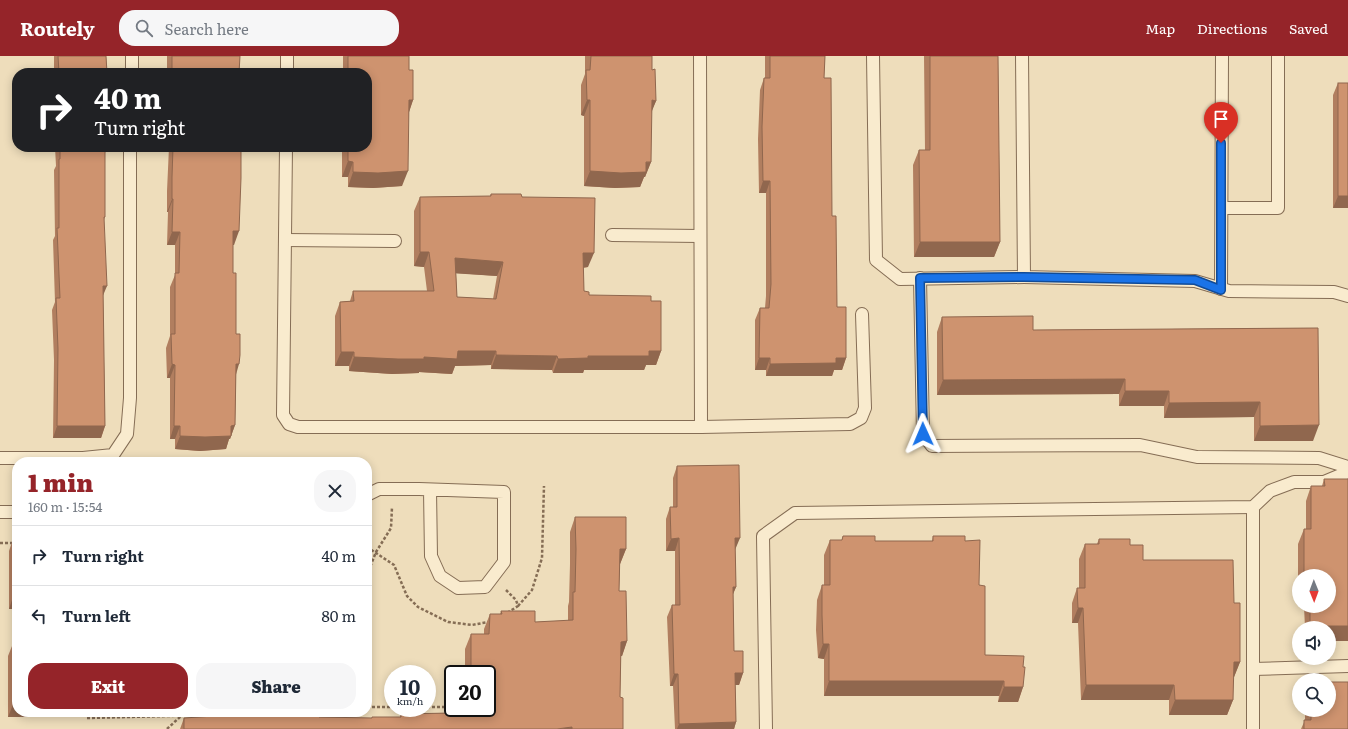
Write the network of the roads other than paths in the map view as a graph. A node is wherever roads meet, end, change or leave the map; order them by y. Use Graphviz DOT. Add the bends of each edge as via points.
graph roads {
  1 [pos="132,56"];
  2 [pos="287,56"];
  3 [pos="700,56"];
  4 [pos="873,56"];
  5 [pos="1022,56"];
  6 [pos="1222,56"];
  7 [pos="1278,56"];
  8 [pos="132,68"];
  9 [pos="287,68"];
  10 [pos="130,152"];
  11 [pos="286,152"];
  12 [pos="1222,208"];
  13 [pos="612,235"];
  14 [pos="700,236"];
  15 [pos="285,240"];
  16 [pos="395,241"];
  17 [pos="1024,277"];
  18 [pos="920,278"];
  19 [pos="1221,290"];
  20 [pos="1348,296"];
  21 [pos="862,314"];
  22 [pos="701,427"];
  23 [pos="93,457"];
  24 [pos="0,458"];
  25 [pos="12,458"];
  26 [pos="1348,467"];
  27 [pos="1348,472"];
  28 [pos="430,490"];
  29 [pos="372,493"];
  30 [pos="1253,507"];
  31 [pos="0,512"];
  32 [pos="12,512"];
  33 [pos="1348,666"];
  34 [pos="1253,669"];
  35 [pos="766,729"];
  36 [pos="1253,729"];
  1 -- 8 [label="lane"];
  2 -- 9 [label="lane"];
  3 -- 14 [label="lane"];
  4 -- 18 [label="lane" via="876,260 900,279"];
  5 -- 17 [label="lane"];
  6 -- 12 [label="lane"];
  7 -- 12 [label="lane" via="1278,208"];
  10 -- 23 [label="lane" via="130,398 127,434 113,455"];
  11 -- 15 [label="lane"];
  12 -- 19 [label="lane"];
  13 -- 14 [label="lane"];
  14 -- 22 [label="lane"];
  15 -- 16 [label="lane"];
  15 -- 22 [label="lane" via="283,415 289,424 298,427"];
  17 -- 18 [label="lane"];
  17 -- 19 [label="lane" via="1195,280"];
  18 -- 26 [label="lane" via="923,434 932,446 1140,445 1198,456 1319,458"];
  19 -- 20 [label="lane" via="1334,292"];
  21 -- 22 [label="lane" via="865,408 861,418 850,424"];
  24 -- 25 [label="lane"];
  27 -- 30 [label="lane" via="1324,482 1294,482 1270,491"];
  28 -- 28 [label="lane" via="504,492 504,562 485,587 458,588 440,576 431,556"];
  28 -- 29 [label="lane" via="380,489"];
  30 -- 34 [label="lane"];
  30 -- 35 [label="lane" via="795,512 763,536"];
  31 -- 32 [label="lane"];
  33 -- 34 [label="lane"];
  34 -- 36 [label="lane"];
}
